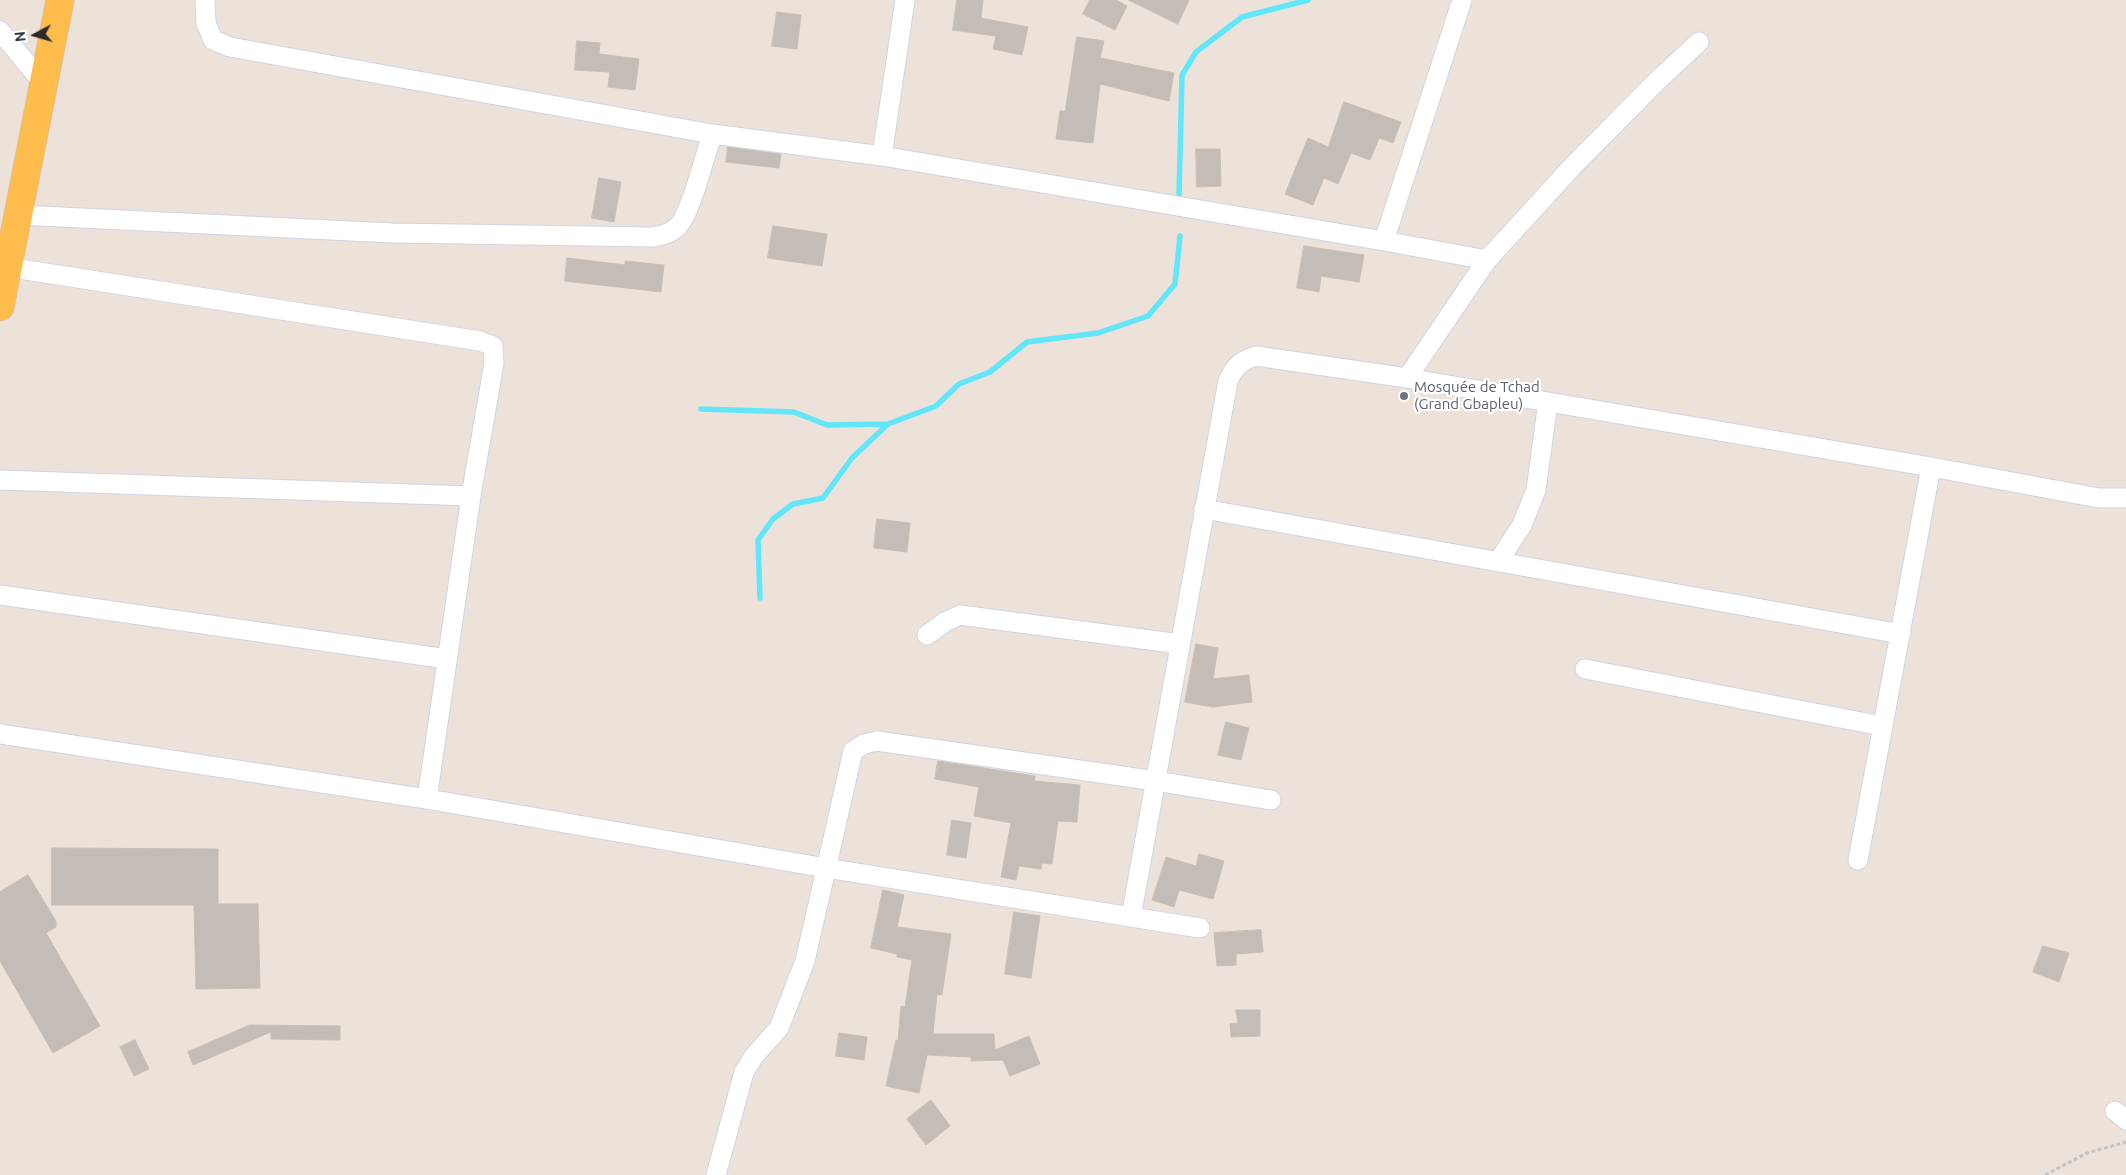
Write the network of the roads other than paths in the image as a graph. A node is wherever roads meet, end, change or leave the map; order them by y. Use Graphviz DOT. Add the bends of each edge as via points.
graph roads {
  1 [pos="60,0"];
  2 [pos="205,0"];
  3 [pos="905,0"];
  4 [pos="1462,0"];
  5 [pos="0,31"];
  6 [pos="1699,42"];
  7 [pos="43,83"];
  8 [pos="712,134"];
  9 [pos="882,156"];
  10 [pos="19,215"];
  11 [pos="1384,241"];
  12 [pos="1487,260"];
  13 [pos="7,267"];
  14 [pos="0,306"];
  15 [pos="1407,378"];
  16 [pos="1548,402"];
  17 [pos="1931,467"];
  18 [pos="0,480"];
  19 [pos="471,496"];
  20 [pos="2126,498"];
  21 [pos="1204,509"];
  22 [pos="1498,562"];
  23 [pos="0,595"];
  24 [pos="1901,634"];
  25 [pos="927,635"];
  26 [pos="1180,644"];
  27 [pos="447,659"];
  28 [pos="1585,669"];
  29 [pos="1882,726"];
  30 [pos="0,734"];
  31 [pos="1156,781"];
  32 [pos="427,799"];
  33 [pos="1271,800"];
  34 [pos="1858,860"];
  35 [pos="826,868"];
  36 [pos="1131,918"];
  37 [pos="1200,928"];
  38 [pos="716,1175"];
  1 -- 7 [label="main road"];
  2 -- 8 [label="street" via="206,23 213,40 230,47"];
  3 -- 9 [label="street"];
  4 -- 11 [label="street"];
  5 -- 7 [label="street"];
  6 -- 12 [label="street" via="1571,168"];
  7 -- 10 [label="main road"];
  8 -- 9 [label="street"];
  8 -- 10 [label="street" via="687,212 679,226 666,235 653,237 393,233"];
  9 -- 11 [label="street"];
  10 -- 13 [label="main road"];
  11 -- 12 [label="street"];
  12 -- 15 [label="street"];
  13 -- 14 [label="main road"];
  13 -- 19 [label="street" via="480,341 493,346 494,363"];
  15 -- 16 [label="street"];
  15 -- 21 [label="street" via="1256,356 1241,361 1228,381"];
  16 -- 17 [label="street"];
  16 -- 22 [label="street" via="1536,490 1522,524"];
  17 -- 20 [label="street" via="2099,498"];
  17 -- 24 [label="street"];
  18 -- 19 [label="street"];
  19 -- 27 [label="street"];
  21 -- 22 [label="street"];
  21 -- 26 [label="street"];
  22 -- 24 [label="street"];
  23 -- 27 [label="street"];
  24 -- 29 [label="street"];
  25 -- 26 [label="street" via="960,615"];
  26 -- 31 [label="street"];
  27 -- 32 [label="street"];
  28 -- 29 [label="street"];
  29 -- 34 [label="street"];
  30 -- 32 [label="street"];
  31 -- 33 [label="street"];
  31 -- 35 [label="street" via="877,741 864,744 853,752"];
  31 -- 36 [label="street"];
  32 -- 35 [label="street"];
  35 -- 36 [label="street"];
  35 -- 38 [label="street" via="805,962 779,1028 744,1072"];
  36 -- 37 [label="street"];
}
